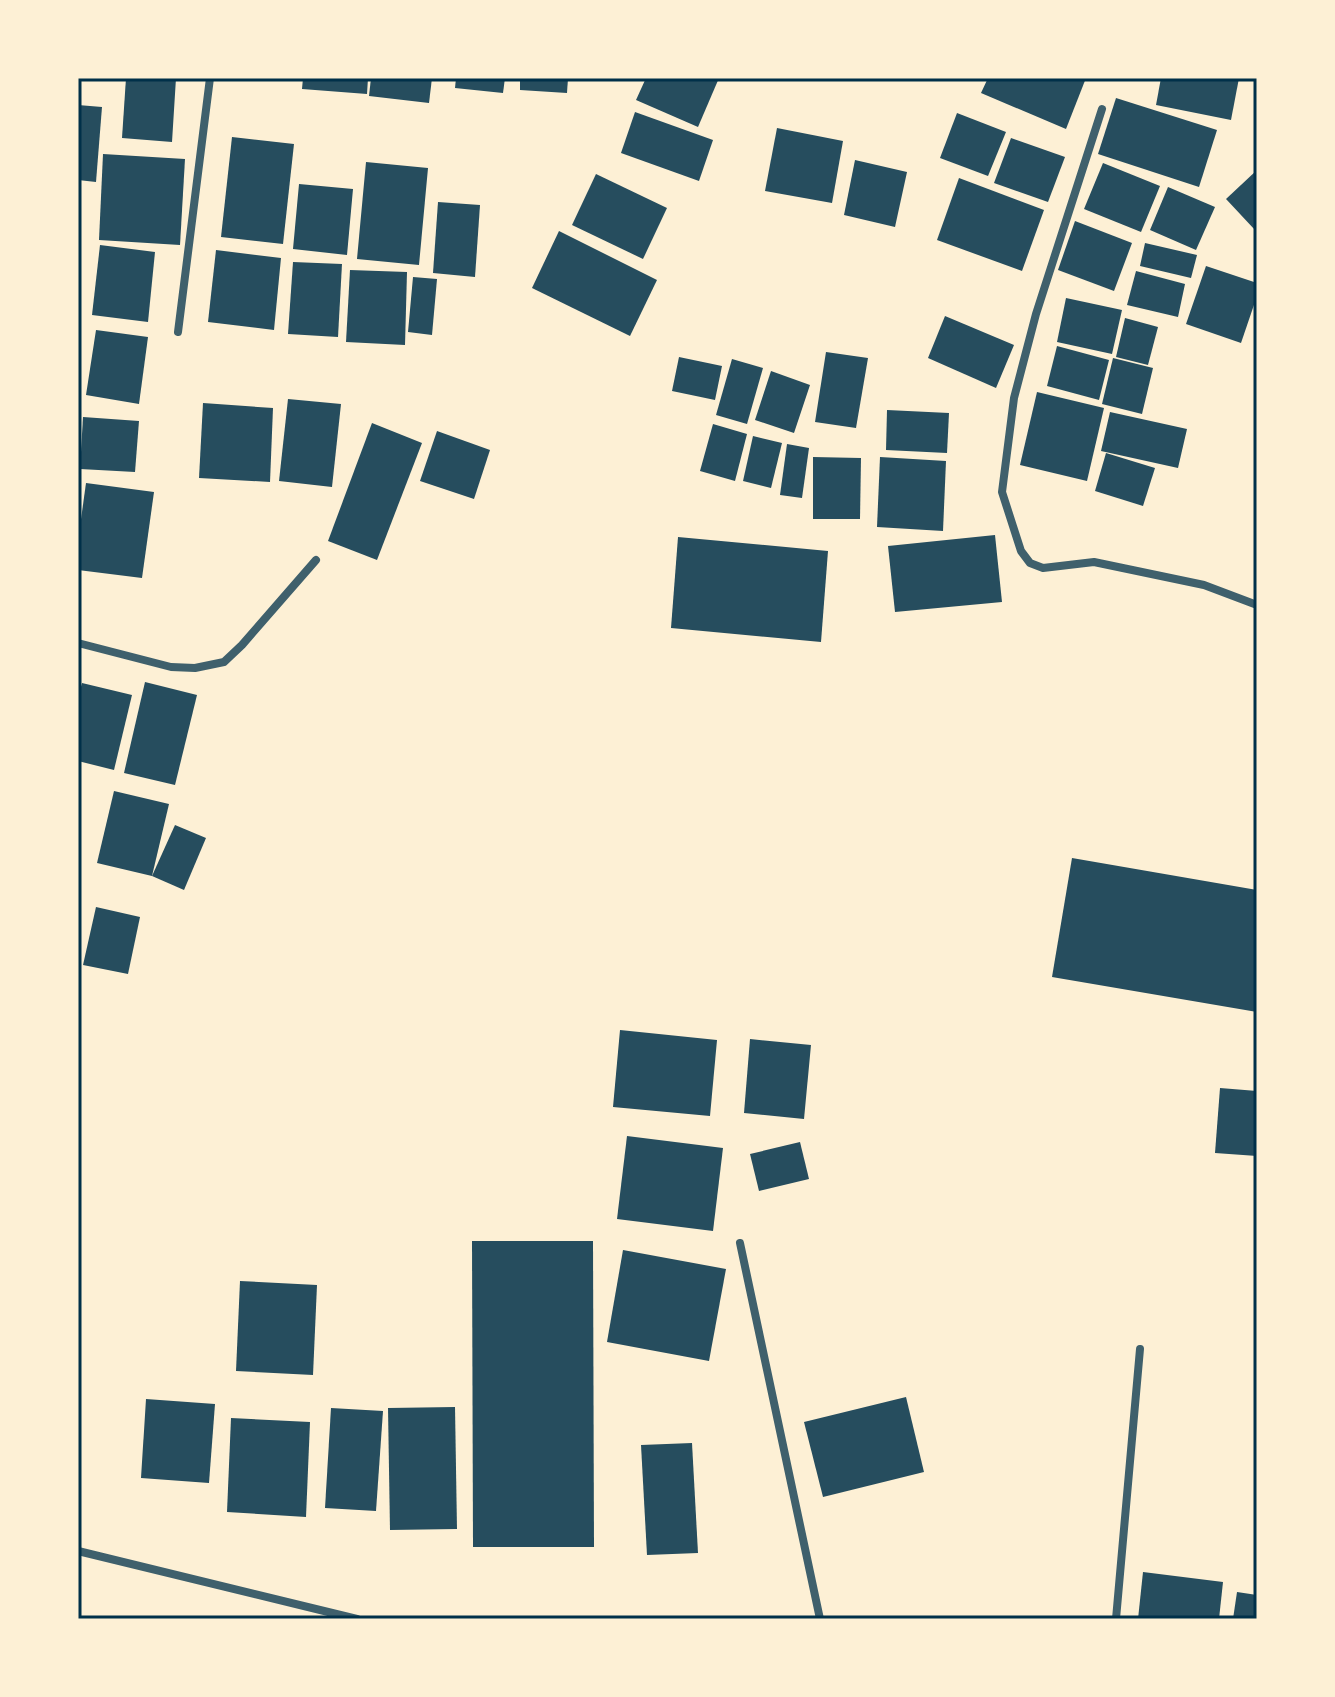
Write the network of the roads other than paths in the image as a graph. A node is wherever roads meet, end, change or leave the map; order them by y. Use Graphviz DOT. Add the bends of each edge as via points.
graph roads {
  1 [pos="210,78"];
  2 [pos="1102,109"];
  3 [pos="178,332"];
  4 [pos="316,560"];
  5 [pos="1257,605"];
  6 [pos="78,643"];
  7 [pos="740,1243"];
  8 [pos="1140,1349"];
  9 [pos="78,1551"];
  10 [pos="357,1619"];
  11 [pos="820,1619"];
  12 [pos="1116,1619"];
  1 -- 3 [label="street"];
  2 -- 5 [label="street" via="1017,384 1002,492 1030,563 1043,568 1094,562 1204,585"];
  4 -- 6 [label="street" via="224,662 171,667"];
  7 -- 11 [label="street"];
  8 -- 12 [label="street"];
  9 -- 10 [label="street"];
}
